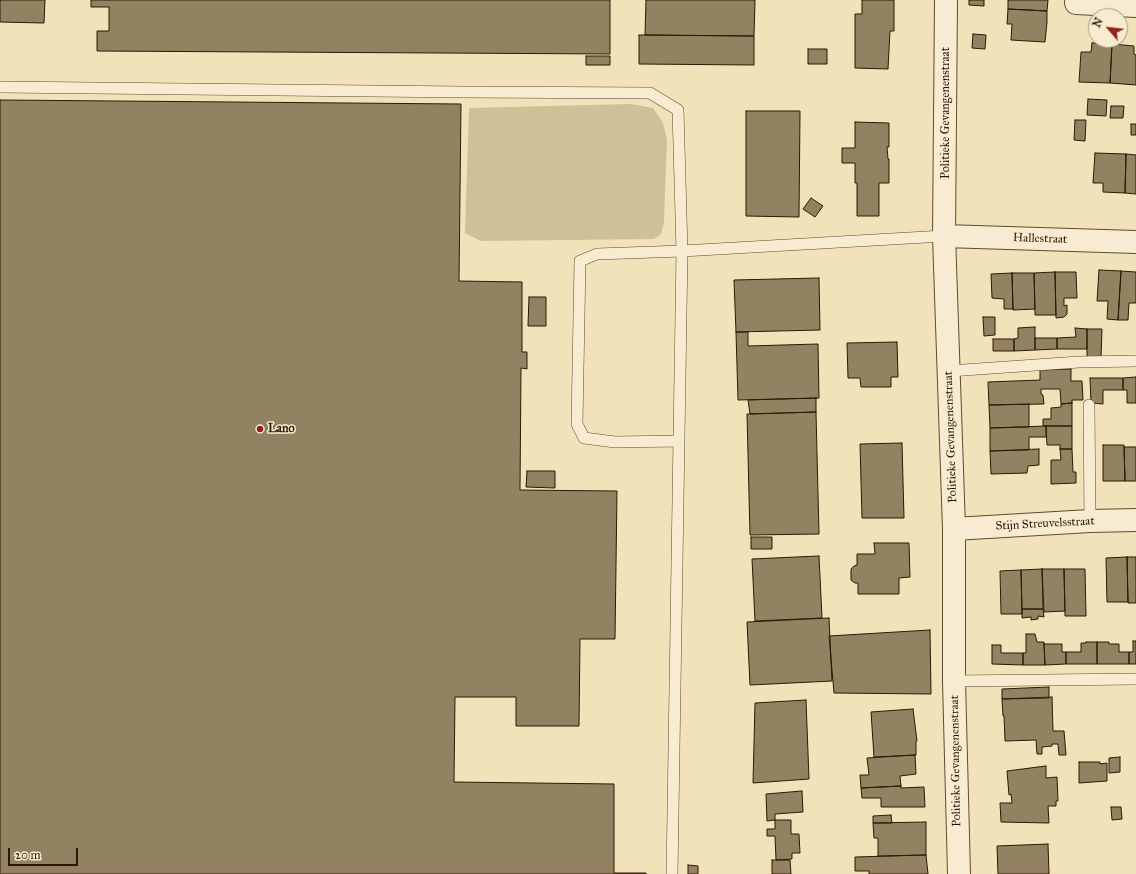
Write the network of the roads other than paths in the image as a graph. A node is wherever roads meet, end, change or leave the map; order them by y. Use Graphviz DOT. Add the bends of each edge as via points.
graph roads {
  1 [pos="946,0"];
  2 [pos="1076,3"];
  3 [pos="1136,6"];
  4 [pos="0,87"];
  5 [pos="944,236"];
  6 [pos="1136,242"];
  7 [pos="682,251"];
  8 [pos="1136,361"];
  9 [pos="949,371"];
  10 [pos="1089,405"];
  11 [pos="679,441"];
  12 [pos="1136,520"];
  13 [pos="1090,521"];
  14 [pos="954,529"];
  15 [pos="1136,679"];
  16 [pos="954,681"];
  17 [pos="672,874"];
  18 [pos="959,874"];
  1 -- 5 [label="street, Politieke Gevangenenstraat"];
  2 -- 3 [label="street"];
  4 -- 7 [label="lane" via="650,93 678,110"];
  5 -- 6 [label="street, Hallestraat"];
  5 -- 7 [label="lane"];
  5 -- 9 [label="street, Politieke Gevangenenstraat"];
  7 -- 11 [label="lane"];
  7 -- 11 [label="lane" via="597,254 580,261 577,416 577,424 584,438 615,442"];
  8 -- 9 [label="lane" via="1079,362"];
  9 -- 14 [label="street, Politieke Gevangenenstraat"];
  10 -- 13 [label="lane"];
  11 -- 17 [label="lane"];
  12 -- 13 [label="street, Stijn Streuvelsstraat"];
  13 -- 14 [label="street, Stijn Streuvelsstraat"];
  14 -- 16 [label="street, Politieke Gevangenenstraat"];
  15 -- 16 [label="lane"];
  16 -- 18 [label="street, Politieke Gevangenenstraat"];
}
